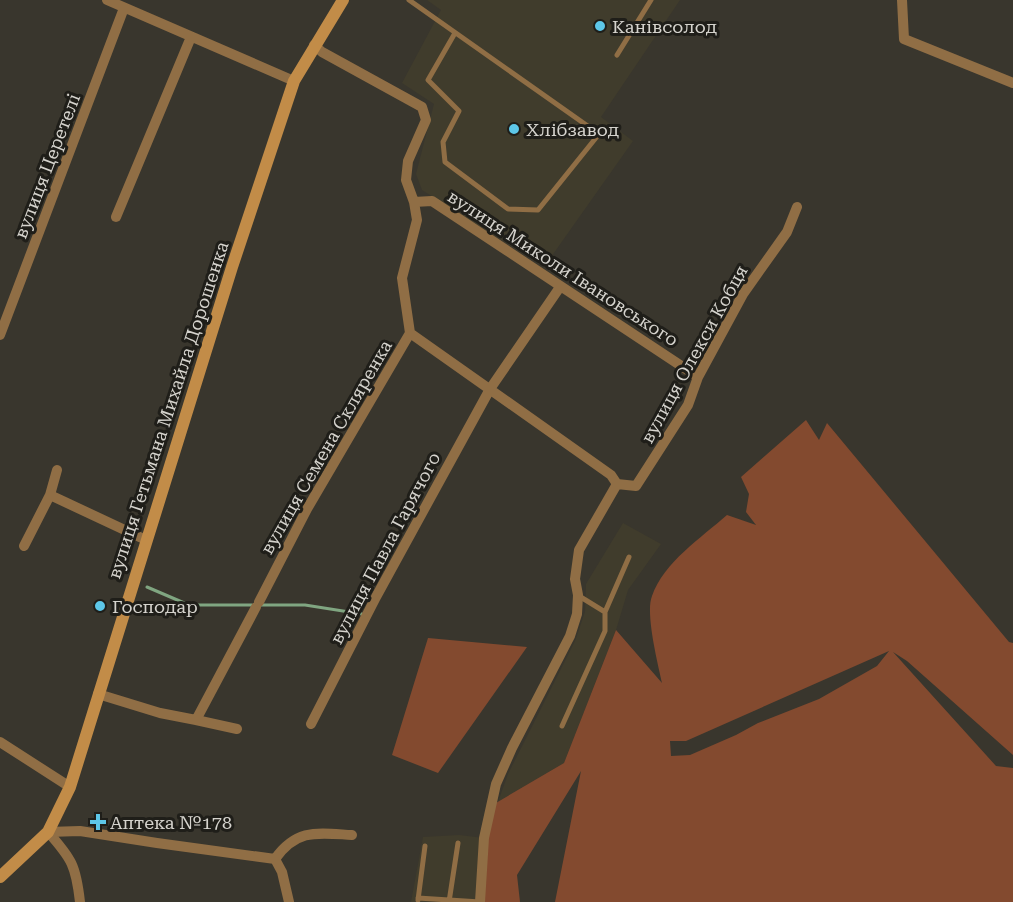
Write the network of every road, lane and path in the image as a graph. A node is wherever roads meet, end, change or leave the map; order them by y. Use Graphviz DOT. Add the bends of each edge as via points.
graph roads {
  1 [pos="107,0"];
  2 [pos="343,0"];
  3 [pos="410,0"];
  4 [pos="651,0"];
  5 [pos="902,0"];
  6 [pos="124,8"];
  7 [pos="455,33"];
  8 [pos="191,37"];
  9 [pos="314,45"];
  10 [pos="617,55"];
  11 [pos="294,81"];
  12 [pos="1013,83"];
  13 [pos="414,202"];
  14 [pos="797,207"];
  15 [pos="116,217"];
  16 [pos="560,287"];
  17 [pos="410,333"];
  18 [pos="0,335"];
  19 [pos="698,377"];
  20 [pos="490,390"];
  21 [pos="57,470"];
  22 [pos="617,484"];
  23 [pos="50,495"];
  24 [pos="146,540"];
  25 [pos="24,546"];
  26 [pos="629,557"];
  27 [pos="578,595"];
  28 [pos="605,612"];
  29 [pos="98,694"];
  30 [pos="196,720"];
  31 [pos="311,724"];
  32 [pos="562,726"];
  33 [pos="237,729"];
  34 [pos="0,742"];
  35 [pos="70,787"];
  36 [pos="48,832"];
  37 [pos="352,835"];
  38 [pos="458,843"];
  39 [pos="425,846"];
  40 [pos="275,859"];
  41 [pos="0,877"];
  42 [pos="418,900"];
  43 [pos="449,901"];
  44 [pos="80,902"];
  45 [pos="289,902"];
  46 [pos="480,902"];
  1 -- 6 [label="street"];
  2 -- 9 [label="street, вулиця Гетьмана Михайла Дорошенка"];
  3 -- 7 [label="lane"];
  4 -- 10 [label="lane"];
  5 -- 12 [label="street" via="904,39"];
  6 -- 8 [label="street"];
  6 -- 18 [label="street, вулиця Церетелі"];
  7 -- 7 [label="lane" via="428,80 459,111 442,142 445,162 508,209 538,210 599,134"];
  8 -- 11 [label="street"];
  8 -- 15 [label="street"];
  9 -- 11 [label="street, вулиця Гетьмана Михайла Дорошенка"];
  9 -- 13 [label="street" via="422,106 426,120 408,161 405,180"];
  11 -- 24 [label="street, вулиця Гетьмана Михайла Дорошенка"];
  13 -- 16 [label="street, вулиця Миколи Івановського" via="432,201"];
  13 -- 17 [label="street, вулиця Семена Скляренка" via="417,220 402,278"];
  14 -- 19 [label="street, вулиця Олекси Кобця" via="787,232 743,294"];
  16 -- 19 [label="street, вулиця Миколи Івановського"];
  16 -- 20 [label="street, вулиця Павла Гарячого"];
  17 -- 20 [label="street"];
  17 -- 30 [label="street, вулиця Семена Скляренка" via="307,509"];
  19 -- 22 [label="street, вулиця Олекси Кобця" via="688,405 636,486"];
  20 -- 22 [label="street" via="611,475"];
  20 -- 31 [label="street, вулиця Павла Гарячого"];
  21 -- 23 [label="street"];
  22 -- 27 [label="street" via="579,550 575,579"];
  23 -- 24 [label="street"];
  23 -- 25 [label="street"];
  24 -- 29 [label="street, вулиця Гетьмана Михайла Дорошенка"];
  26 -- 28 [label="lane"];
  27 -- 28 [label="lane"];
  27 -- 46 [label="street" via="570,636 496,784 484,838"];
  28 -- 32 [label="lane" via="605,631"];
  29 -- 30 [label="street"];
  29 -- 35 [label="street, вулиця Гетьмана Михайла Дорошенка"];
  30 -- 33 [label="street"];
  34 -- 35 [label="street"];
  35 -- 36 [label="street, вулиця Гетьмана Михайла Дорошенка"];
  36 -- 40 [label="street" via="80,831"];
  36 -- 41 [label="street"];
  36 -- 44 [label="street" via="68,855 77,877"];
  37 -- 40 [label="street" via="311,833 297,838"];
  38 -- 43 [label="lane"];
  39 -- 42 [label="lane"];
  40 -- 45 [label="street"];
  42 -- 43 [label="lane"];
  43 -- 46 [label="lane"];
}
